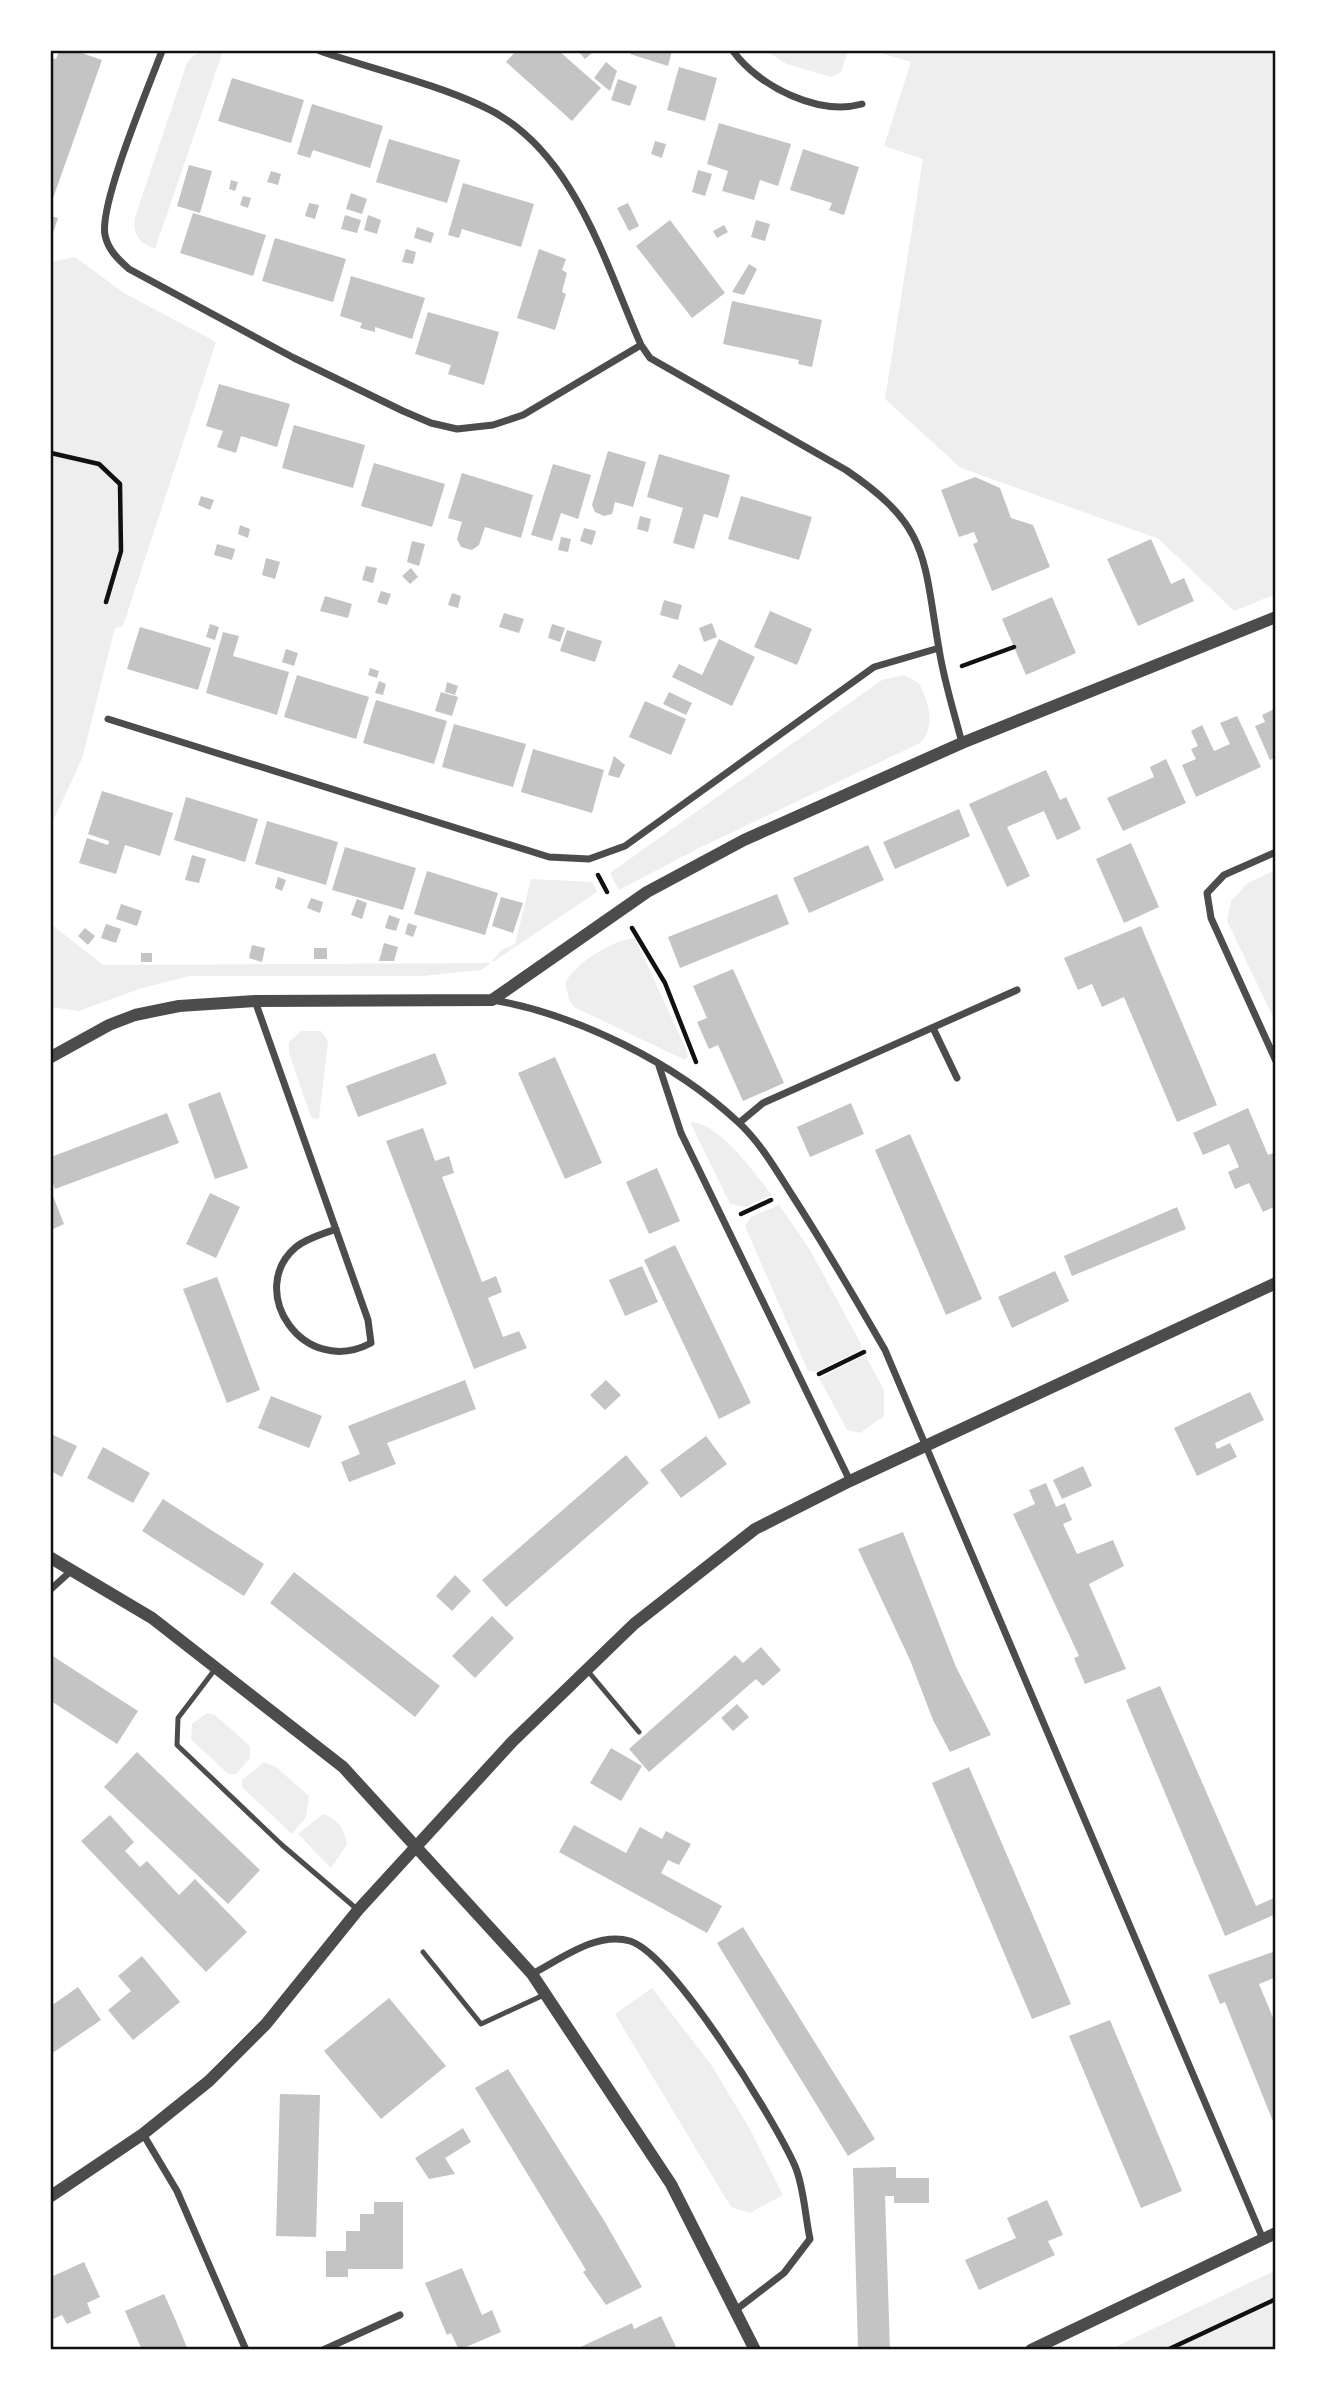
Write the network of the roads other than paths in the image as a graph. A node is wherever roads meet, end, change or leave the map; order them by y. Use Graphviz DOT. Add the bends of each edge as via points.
graph roads {
  1 [pos="162,51"];
  2 [pos="320,51"];
  3 [pos="733,51"];
  4 [pos="862,104"];
  5 [pos="641,345"];
  6 [pos="1276,617"];
  7 [pos="939,648"];
  8 [pos="108,719"];
  9 [pos="962,743"];
  10 [pos="1276,852"];
  11 [pos="1017,990"];
  12 [pos="492,1000"];
  13 [pos="254,1001"];
  14 [pos="933,1028"];
  15 [pos="51,1057"];
  16 [pos="1276,1061"];
  17 [pos="659,1066"];
  18 [pos="957,1078"];
  19 [pos="740,1123"];
  20 [pos="336,1229"];
  21 [pos="1276,1283"];
  22 [pos="927,1447"];
  23 [pos="850,1481"];
  24 [pos="51,1558"];
  25 [pos="72,1570"];
  26 [pos="51,1589"];
  27 [pos="216,1668"];
  28 [pos="586,1670"];
  29 [pos="639,1732"];
  30 [pos="415,1847"];
  31 [pos="358,1910"];
  32 [pos="422,1952"];
  33 [pos="532,1974"];
  34 [pos="546,1994"];
  35 [pos="143,2134"];
  36 [pos="51,2196"];
  37 [pos="1276,2233"];
  38 [pos="1263,2239"];
  39 [pos="737,2309"];
  40 [pos="400,2315"];
  41 [pos="246,2350"];
  42 [pos="323,2350"];
  43 [pos="755,2350"];
  44 [pos="1031,2350"];
  1 -- 5 [label="street" via="105,208 105,236 113,255 129,269 294,358 431,423 457,429 493,425 523,415"];
  2 -- 5 [label="street" via="482,105 527,135 561,175"];
  3 -- 4 [label="street" via="774,89 843,109"];
  5 -- 7 [label="street" via="664,368 846,471 897,511 924,557"];
  6 -- 9 [label="street"];
  7 -- 8 [label="street" via="874,667 625,846 589,859 549,857"];
  7 -- 9 [label="street"];
  9 -- 12 [label="street" via="744,840 647,892"];
  10 -- 16 [label="street" via="1224,875 1207,893 1210,918"];
  11 -- 14 [label="street"];
  12 -- 13 [label="street"];
  12 -- 17 [label="street" via="536,1007 569,1019"];
  13 -- 15 [label="street" via="179,1006 135,1015"];
  13 -- 20 [label="street"];
  14 -- 18 [label="street"];
  14 -- 19 [label="street" via="763,1104"];
  17 -- 19 [label="street"];
  17 -- 23 [label="street" via="681,1133"];
  19 -- 22 [label="street" via="838,1267 881,1343"];
  20 -- 20 [label="street" via="368,1320 371,1343 356,1350 325,1352 297,1337 278,1297 278,1275 297,1246"];
  21 -- 22 [label="street"];
  22 -- 23 [label="street"];
  22 -- 38 [label="street"];
  23 -- 28 [label="street" via="755,1529 634,1624"];
  24 -- 25 [label="street"];
  25 -- 26 [label="street"];
  25 -- 27 [label="street" via="152,1618"];
  27 -- 30 [label="street" via="343,1767"];
  27 -- 31 [label="lane" via="178,1718 177,1745"];
  28 -- 29 [label="lane"];
  28 -- 30 [label="street"];
  30 -- 31 [label="street"];
  30 -- 33 [label="street"];
  31 -- 35 [label="street" via="266,2024 209,2081"];
  32 -- 34 [label="lane" via="481,2024"];
  33 -- 34 [label="street"];
  33 -- 39 [label="street" via="599,1940 631,1941 662,1965 738,2062 796,2168 810,2239 784,2273"];
  34 -- 39 [label="street" via="671,2184"];
  35 -- 36 [label="street"];
  35 -- 41 [label="street" via="177,2191"];
  37 -- 38 [label="street"];
  38 -- 44 [label="street"];
  39 -- 43 [label="street"];
  40 -- 42 [label="street"];
}
